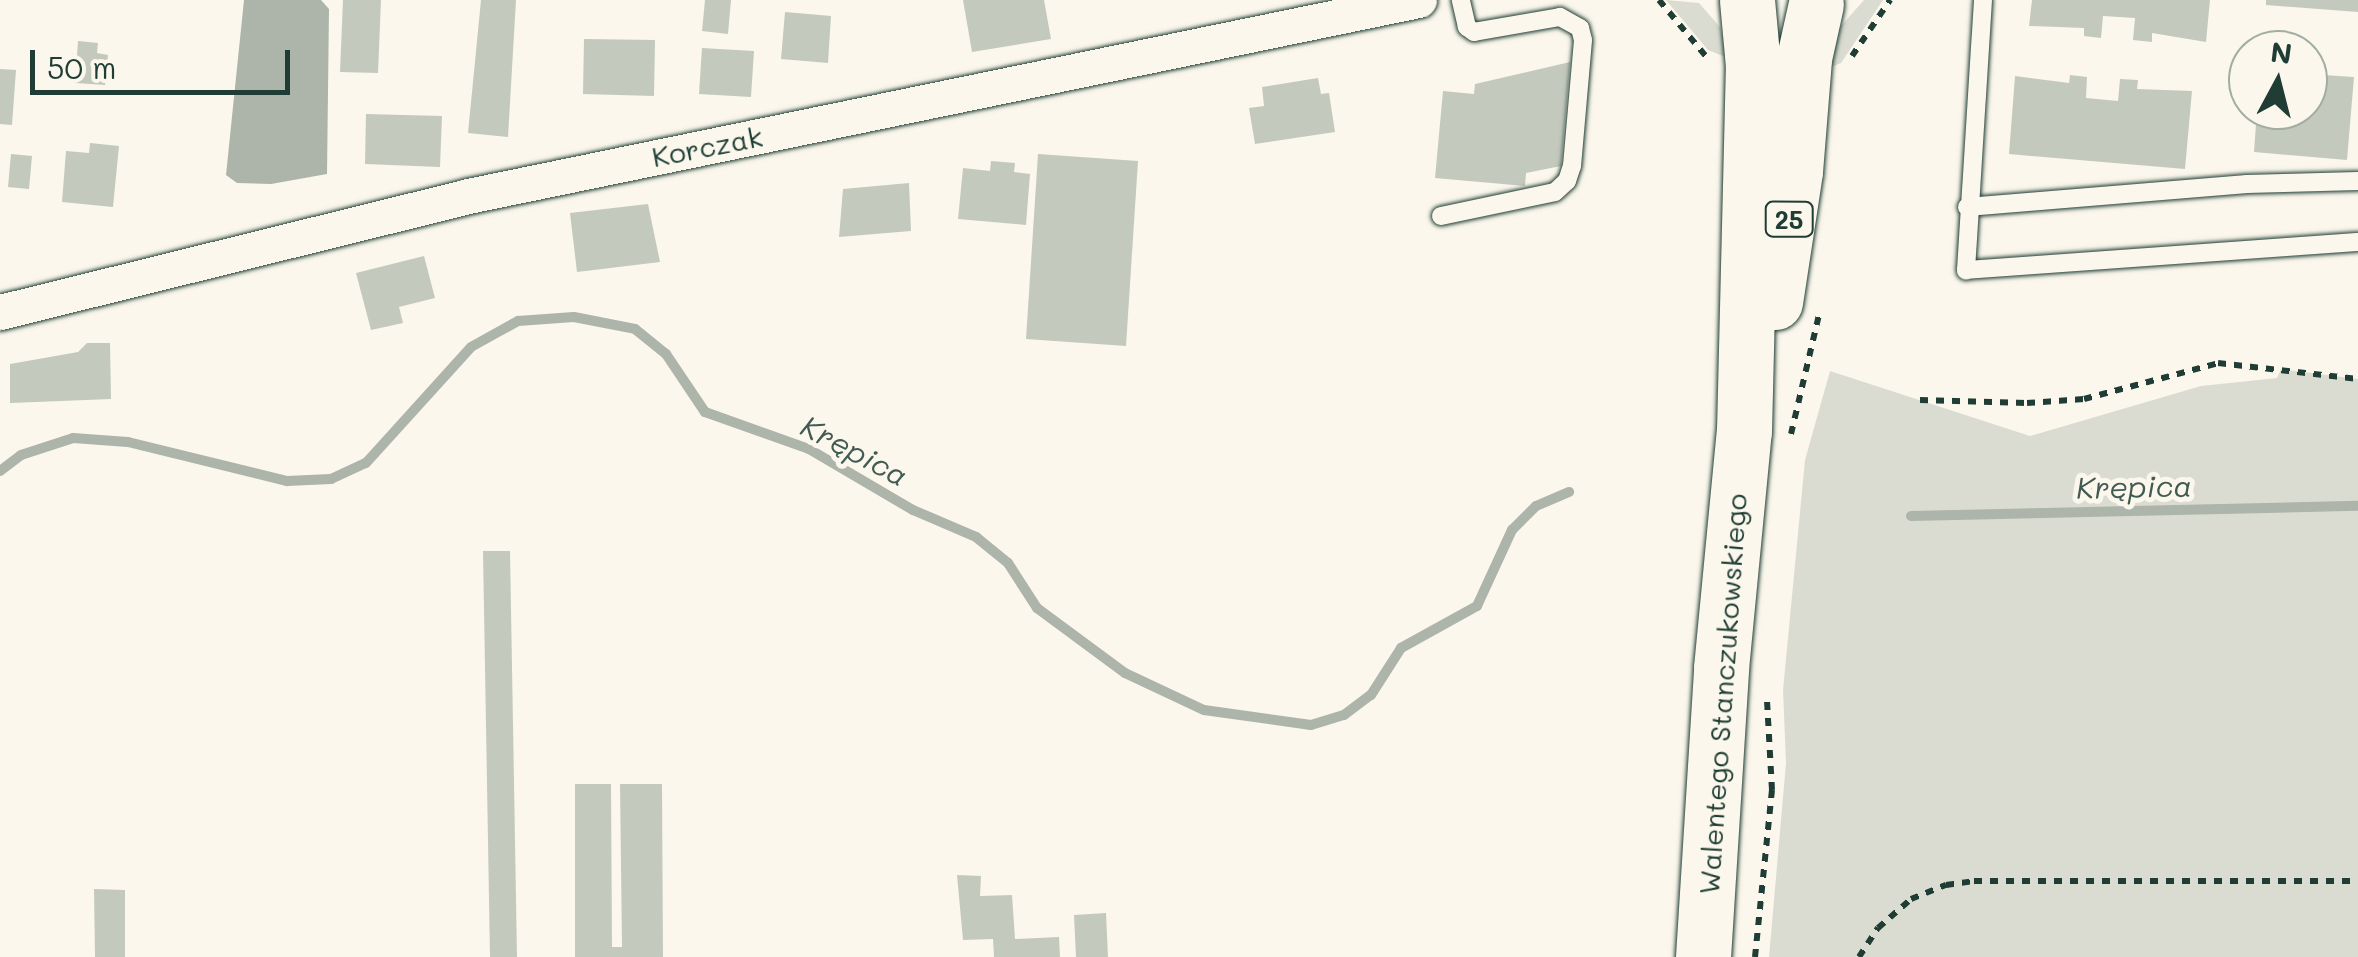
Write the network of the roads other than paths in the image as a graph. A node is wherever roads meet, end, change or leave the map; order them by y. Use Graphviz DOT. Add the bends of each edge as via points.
graph roads {
  1 [pos="1419,0"];
  2 [pos="1461,0"];
  3 [pos="1748,0"];
  4 [pos="1983,0"];
  5 [pos="1820,2"];
  6 [pos="2358,181"];
  7 [pos="1967,207"];
  8 [pos="1441,216"];
  9 [pos="2358,242"];
  10 [pos="0,312"];
  11 [pos="1766,436"];
  12 [pos="1703,957"];
  1 -- 10 [label="street, Korczak" via="468,196"];
  2 -- 8 [label="lane" via="1474,32 1560,17 1580,28 1572,166 1555,192"];
  3 -- 5 [label="main road, 25" via="1792,9"];
  3 -- 11 [label="main road, Walentego Stanczukowskiego / 25"];
  4 -- 7 [label="lane"];
  5 -- 11 [label="main road, Walentego Stanczukowskiego / 25" via="1804,58"];
  6 -- 7 [label="lane"];
  7 -- 9 [label="lane" via="1966,270"];
  11 -- 12 [label="main road, Walentego Stanczukowskiego / 25" via="1722,668"];
}
